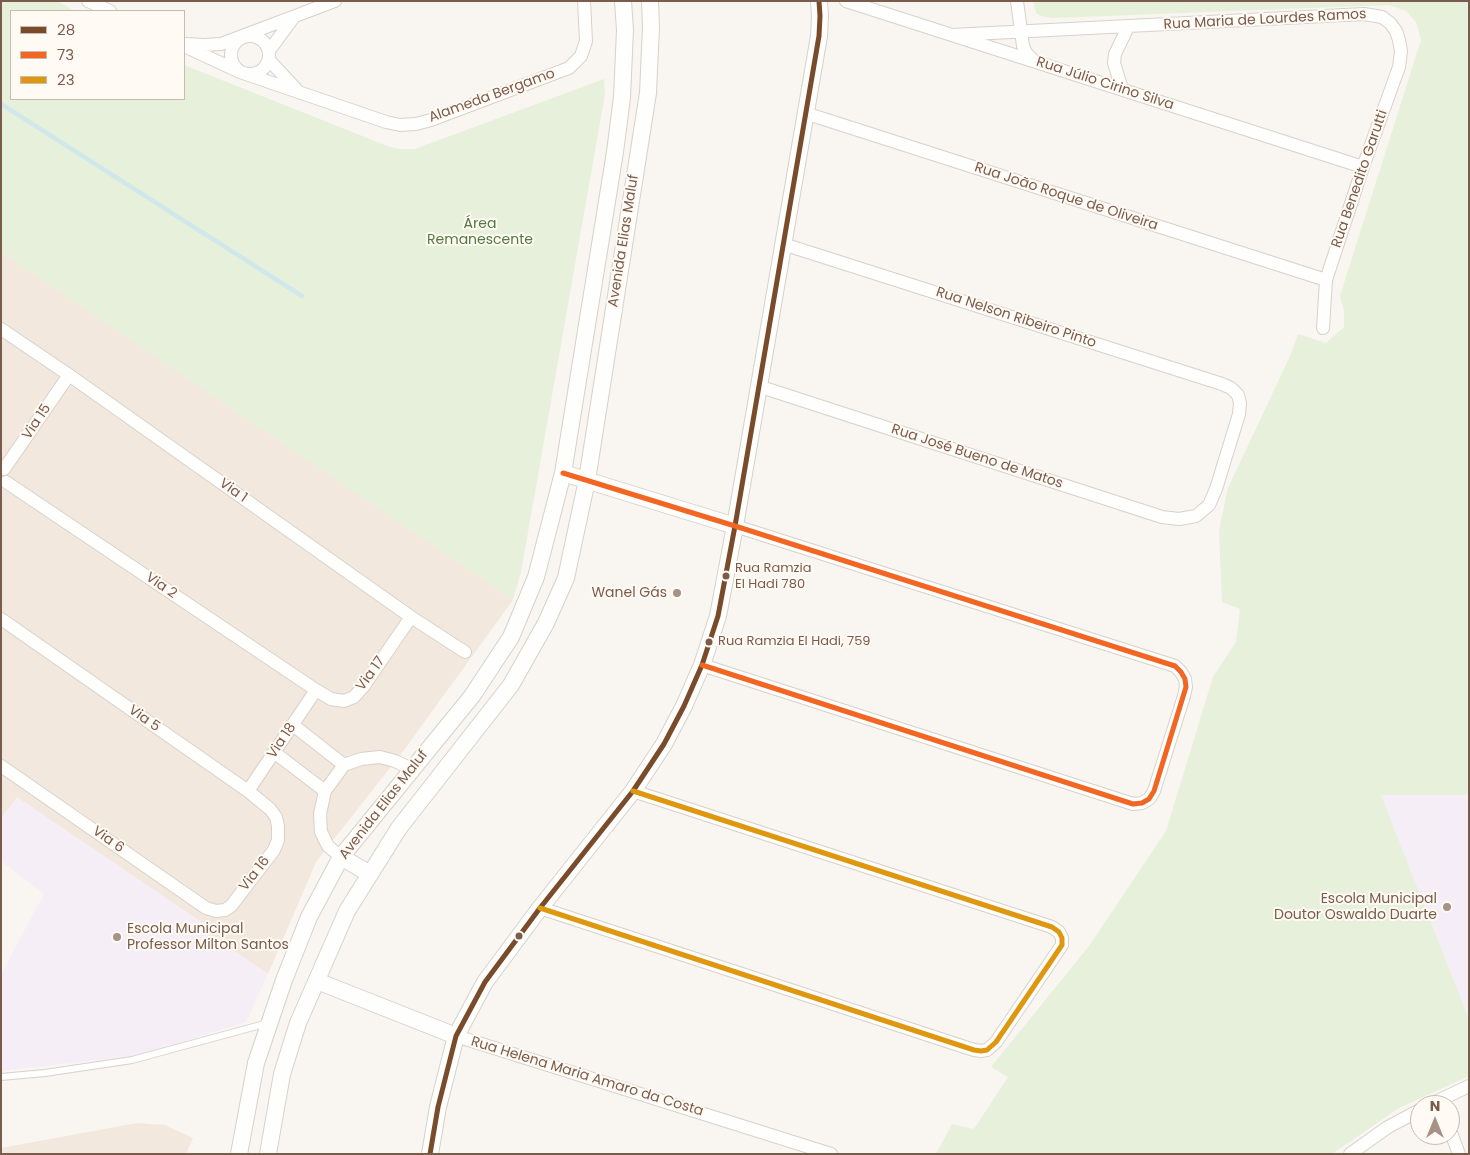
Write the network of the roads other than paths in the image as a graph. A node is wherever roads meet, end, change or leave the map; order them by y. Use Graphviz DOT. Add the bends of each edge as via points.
graph roads {
  1 [pos="88,1"];
  2 [pos="336,1"];
  3 [pos="584,1"];
  4 [pos="623,1"];
  5 [pos="650,1"];
  6 [pos="819,1"];
  7 [pos="846,1"];
  8 [pos="1017,1"];
  9 [pos="103,7"];
  10 [pos="294,16"];
  11 [pos="1128,26"];
  12 [pos="1021,30"];
  13 [pos="1396,31"];
  14 [pos="952,35"];
  15 [pos="242,37"];
  16 [pos="185,45"];
  17 [pos="185,45"];
  18 [pos="269,55"];
  19 [pos="1033,60"];
  20 [pos="240,72"];
  21 [pos="1122,89"];
  22 [pos="298,91"];
  23 [pos="805,113"];
  24 [pos="1364,167"];
  25 [pos="783,244"];
  26 [pos="1326,280"];
  27 [pos="1323,328"];
  28 [pos="1,329"];
  29 [pos="68,375"];
  30 [pos="758,386"];
  31 [pos="3,468"];
  32 [pos="563,473"];
  33 [pos="587,480"];
  34 [pos="4,484"];
  35 [pos="1196,516"];
  36 [pos="734,526"];
  37 [pos="411,617"];
  38 [pos="1,619"];
  39 [pos="465,652"];
  40 [pos="702,665"];
  41 [pos="316,690"];
  42 [pos="293,725"];
  43 [pos="275,752"];
  44 [pos="344,765"];
  45 [pos="1,766"];
  46 [pos="412,769"];
  47 [pos="248,791"];
  48 [pos="325,791"];
  49 [pos="633,791"];
  50 [pos="278,826"];
  51 [pos="399,828"];
  52 [pos="342,858"];
  53 [pos="370,874"];
  54 [pos="540,908"];
  55 [pos="216,911"];
  56 [pos="317,981"];
  57 [pos="269,1022"];
  58 [pos="456,1036"];
  59 [pos="1,1077"];
  60 [pos="1469,1086"];
  61 [pos="1452,1095"];
  62 [pos="1410,1116"];
  63 [pos="239,1154"];
  64 [pos="268,1154"];
  65 [pos="430,1154"];
  66 [pos="831,1154"];
  67 [pos="1350,1154"];
  1 -- 9 [label="street"];
  2 -- 10 [label="street, Alameda Bergamo"];
  3 -- 22 [label="street, Alameda Bergamo" via="586,41 581,56 569,68 431,120 416,124 386,122"];
  4 -- 32 [label="street, Avenida Elias Maluf" via="622,97"];
  5 -- 33 [label="street, Avenida Elias Maluf" via="648,93"];
  6 -- 23 [label="street" via="819,36"];
  7 -- 14 [label="street, Rua Júlio Cirino Silva"];
  8 -- 12 [label="street"];
  10 -- 15 [label="street, Alameda Bergamo"];
  10 -- 18 [label="street"];
  11 -- 12 [label="street, Rua Maria de Lourdes Ramos"];
  11 -- 13 [label="street, Rua Maria de Lourdes Ramos" via="1364,14 1382,17"];
  11 -- 21 [label="street" via="1115,54 1116,72"];
  12 -- 14 [label="street, Rua Maria de Lourdes Ramos"];
  12 -- 19 [label="street" via="1023,46"];
  13 -- 24 [label="street, Rua Benedito Garutti" via="1401,51 1399,67"];
  14 -- 19 [label="street, Rua Júlio Cirino Silva"];
  15 -- 16 [label="street, Alameda Bergamo" via="222,44"];
  15 -- 18 [label="street" via="259,38 266,44"];
  15 -- 20 [label="street" via="231,51 231,59"];
  17 -- 20 [label="street, Alameda Bergamo"];
  18 -- 20 [label="street" via="265,67 258,73"];
  18 -- 22 [label="street, Alameda Bergamo"];
  19 -- 21 [label="street, Rua Júlio Cirino Silva"];
  20 -- 22 [label="street, Alameda Bergamo"];
  21 -- 24 [label="street, Rua Júlio Cirino Silva"];
  23 -- 25 [label="street"];
  23 -- 26 [label="street, Rua João Roque de Oliveira"];
  24 -- 26 [label="street, Rua Benedito Garutti"];
  25 -- 30 [label="street"];
  25 -- 35 [label="street, Rua Nelson Ribeiro Pinto" via="1231,388 1238,395 1239,414 1216,489 1208,505"];
  26 -- 27 [label="street, Rua Benedito Garutti"];
  28 -- 29 [label="street, Via 1"];
  29 -- 31 [label="street, Via 15"];
  29 -- 37 [label="street, Via 1"];
  30 -- 35 [label="street, Rua José Bueno de Matos" via="1162,517"];
  30 -- 36 [label="street"];
  31 -- 34 [label="street" via="8,474"];
  32 -- 33 [label="street"];
  32 -- 46 [label="street, Avenida Elias Maluf" via="536,577 511,638 472,696"];
  33 -- 36 [label="street"];
  33 -- 51 [label="street, Avenida Elias Maluf" via="566,578 546,623 511,686"];
  34 -- 41 [label="street, Via 2"];
  36 -- 40 [label="street" via="718,616"];
  36 -- 40 [label="street" via="1175,666 1182,672 1186,687 1154,791 1149,799 1133,804"];
  37 -- 39 [label="street, Via 1"];
  37 -- 41 [label="street, Via 17" via="354,697 344,700 330,698"];
  38 -- 47 [label="street, Via 5"];
  40 -- 49 [label="street" via="664,744"];
  41 -- 42 [label="street, Via 18"];
  42 -- 43 [label="street, Via 18"];
  42 -- 44 [label="street"];
  43 -- 47 [label="street, Via 18"];
  43 -- 48 [label="street"];
  44 -- 46 [label="street" via="380,757"];
  44 -- 48 [label="street"];
  45 -- 55 [label="street, Via 6" via="206,908"];
  46 -- 51 [label="street" via="419,778 418,791"];
  46 -- 52 [label="street, Avenida Elias Maluf"];
  47 -- 50 [label="street, Via 5" via="270,809"];
  48 -- 52 [label="street" via="320,814 322,832 328,846"];
  49 -- 54 [label="street"];
  49 -- 54 [label="street" via="1052,927 1059,932 1062,945 996,1042 981,1051"];
  50 -- 55 [label="street, Via 16" via="274,850 231,906"];
  51 -- 53 [label="street, Avenida Elias Maluf"];
  52 -- 53 [label="street"];
  52 -- 57 [label="street, Avenida Elias Maluf" via="309,917"];
  53 -- 56 [label="street, Avenida Elias Maluf" via="347,911"];
  54 -- 58 [label="street" via="485,982"];
  56 -- 58 [label="street, Rua Helena Maria Amaro da Costa"];
  56 -- 64 [label="street, Avenida Elias Maluf" via="298,1024 282,1074"];
  57 -- 59 [label="lane" via="132,1060"];
  57 -- 63 [label="street, Avenida Elias Maluf" via="256,1063"];
  58 -- 65 [label="street"];
  58 -- 66 [label="street, Rua Helena Maria Amaro da Costa"];
  60 -- 61 [label="street"];
  62 -- 67 [label="street"];
}
